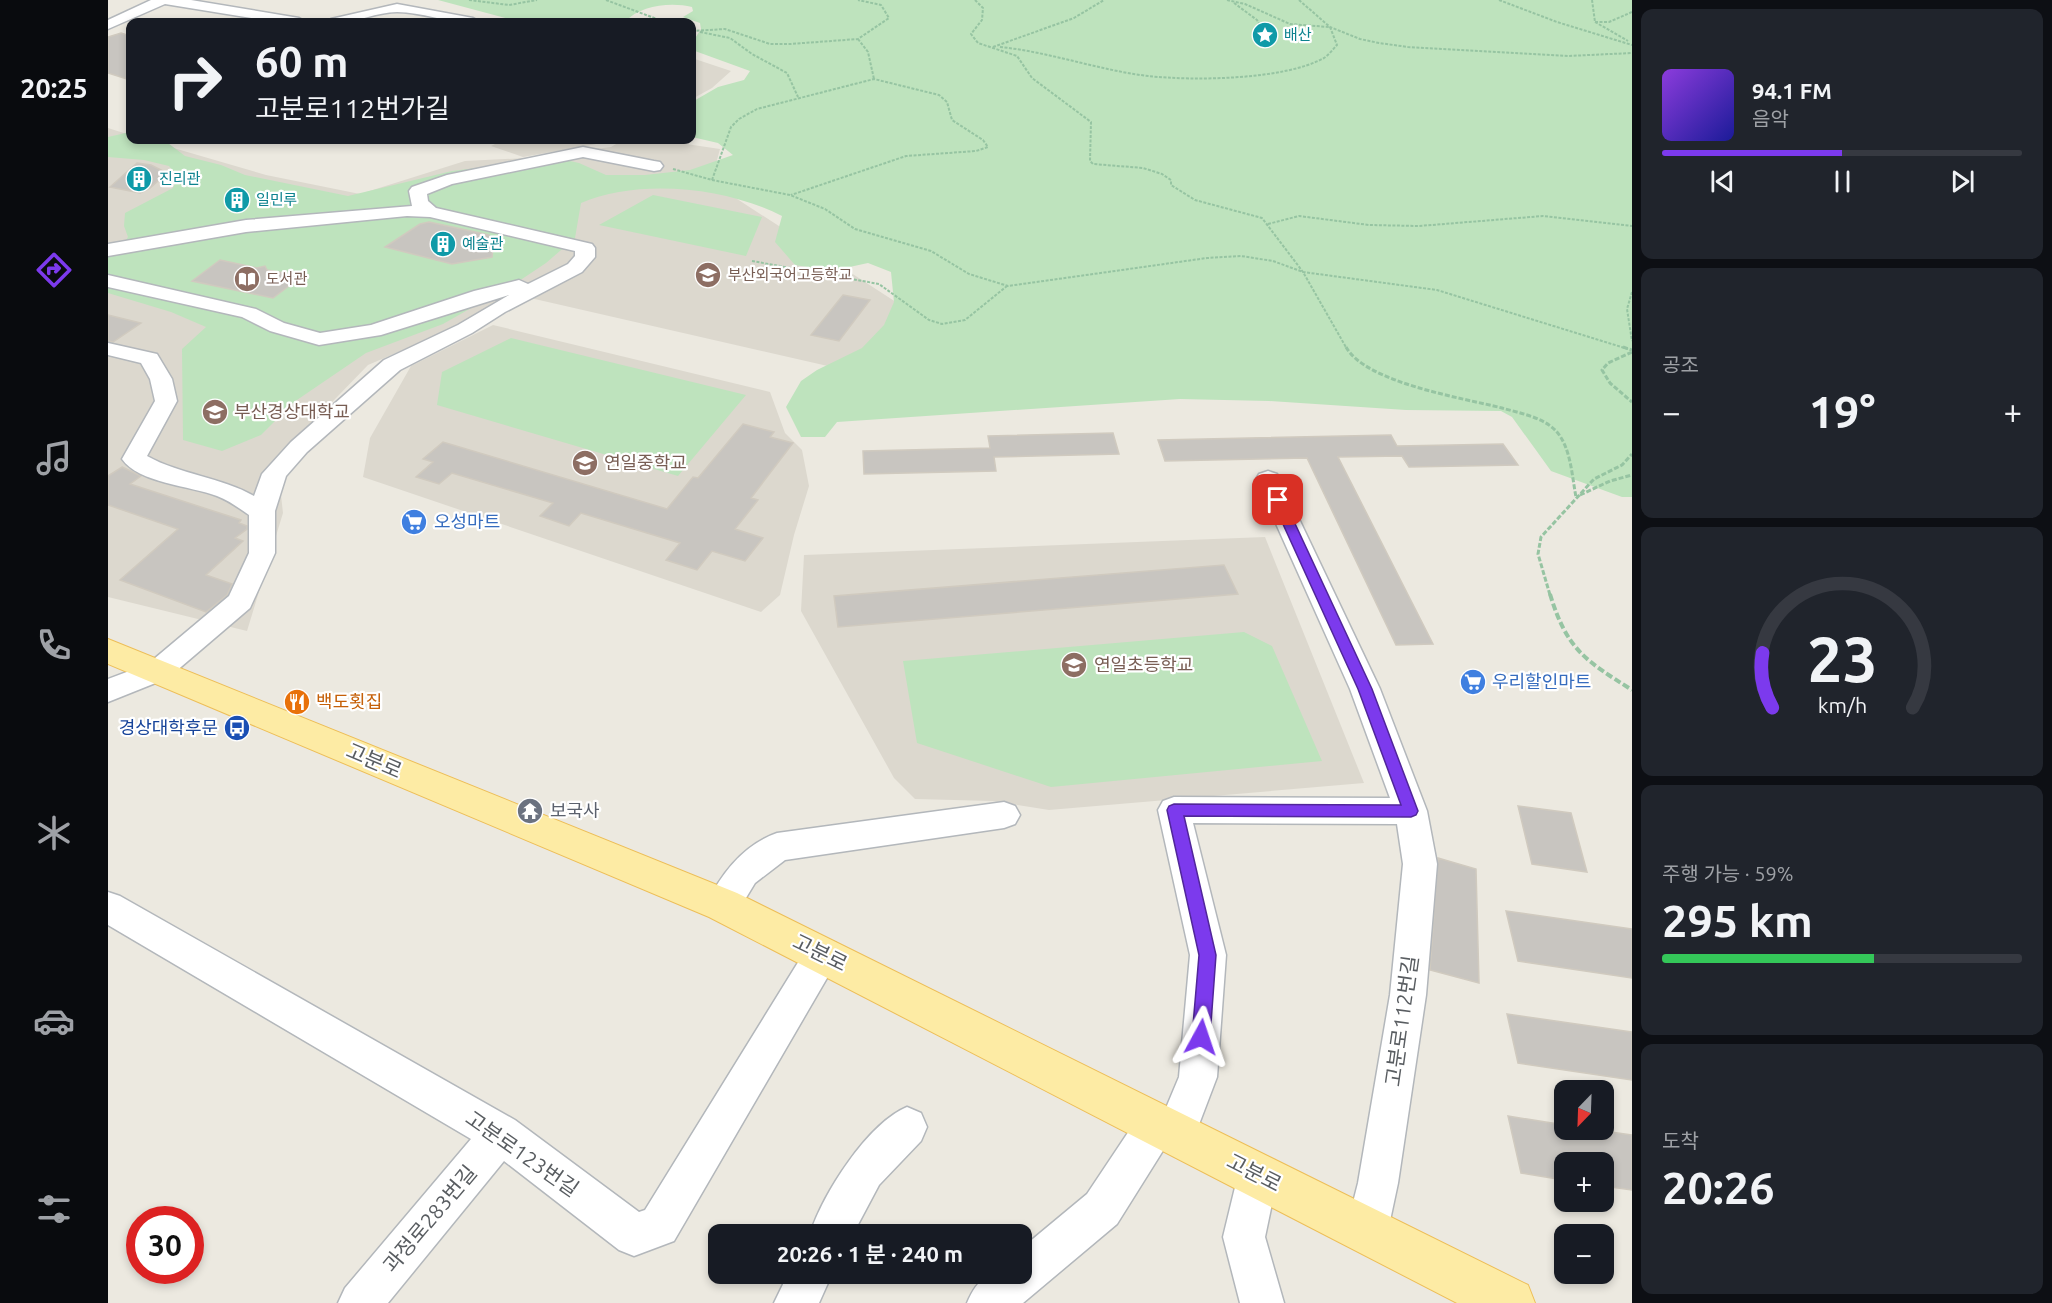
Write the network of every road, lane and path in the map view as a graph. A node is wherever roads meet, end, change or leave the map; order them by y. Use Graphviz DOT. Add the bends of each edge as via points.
graph roads {
  1 [pos="162,0"];
  2 [pos="167,0"];
  3 [pos="470,0"];
  4 [pos="537,0"];
  5 [pos="606,0"];
  6 [pos="858,0"];
  7 [pos="975,0"];
  8 [pos="1104,0"];
  9 [pos="1229,0"];
  10 [pos="1299,0"];
  11 [pos="1499,0"];
  12 [pos="1592,0"];
  13 [pos="1632,12"];
  14 [pos="274,18"];
  15 [pos="353,18"];
  16 [pos="451,18"];
  17 [pos="654,18"];
  18 [pos="1595,22"];
  19 [pos="108,25"];
  20 [pos="1330,27"];
  21 [pos="696,32"];
  22 [pos="696,33"];
  23 [pos="1265,34"];
  24 [pos="858,39"];
  25 [pos="1632,44"];
  26 [pos="992,47"];
  27 [pos="1632,53"];
  28 [pos="874,79"];
  29 [pos="798,97"];
  30 [pos="654,166"];
  31 [pos="712,180"];
  32 [pos="790,195"];
  33 [pos="430,212"];
  34 [pos="1268,224"];
  35 [pos="1632,226"];
  36 [pos="108,250"];
  37 [pos="752,261"];
  38 [pos="1303,272"];
  39 [pos="556,276"];
  40 [pos="108,281"];
  41 [pos="1008,286"];
  42 [pos="1632,292"];
  43 [pos="1632,341"];
  44 [pos="108,349"];
  45 [pos="1632,351"];
  46 [pos="1632,402"];
  47 [pos="1632,454"];
  48 [pos="1632,475"];
  49 [pos="1268,479"];
  50 [pos="1576,497"];
  51 [pos="262,511"];
  52 [pos="108,651"];
  53 [pos="158,671"];
  54 [pos="1632,690"];
  55 [pos="108,691"];
  56 [pos="1411,811"];
  57 [pos="1004,815"];
  58 [pos="723,905"];
  59 [pos="108,908"];
  60 [pos="823,954"];
  61 [pos="908,1127"];
  62 [pos="1167,1129"];
  63 [pos="501,1134"];
  64 [pos="1258,1175"];
  65 [pos="836,1224"];
  66 [pos="1367,1230"];
  67 [pos="806,1284"];
  68 [pos="360,1303"];
  69 [pos="796,1303"];
  70 [pos="989,1303"];
  71 [pos="1262,1303"];
  72 [pos="1510,1303"];
  1 -- 19 [label="street"];
  2 -- 14 [label="street"];
  3 -- 4 [label="path" via="508,5"];
  5 -- 17 [label="path"];
  6 -- 24 [label="path" via="881,5 889,18"];
  7 -- 26 [label="path" via="983,8 982,20 971,33 978,43"];
  8 -- 26 [label="path" via="1074,18"];
  9 -- 20 [label="path" via="1290,24"];
  9 -- 23 [label="path" via="1254,16"];
  10 -- 20 [label="path"];
  11 -- 25 [label="path" via="1564,25"];
  12 -- 18 [label="path"];
  13 -- 18 [label="path" via="1609,22"];
  15 -- 16 [label="street" via="397,8"];
  18 -- 25 [label="path"];
  20 -- 26 [label="path" via="1337,45 1330,55 1296,69 1260,75 1150,76 1036,50"];
  20 -- 27 [label="path" via="1360,39 1408,46 1568,56"];
  21 -- 24 [label="path" via="725,29 775,45"];
  22 -- 29 [label="path" via="730,38 788,72"];
  24 -- 28 [label="path" via="868,52"];
  26 -- 34 [label="path" via="1017,56 1032,78 1089,119 1092,164 1155,169 1188,197 1253,214"];
  28 -- 29 [label="path"];
  28 -- 32 [label="path" via="939,95 947,102 952,120 988,147 982,151 906,156"];
  29 -- 31 [label="path" via="758,109 734,123"];
  30 -- 31 [label="path"];
  30 -- 33 [label="street" via="583,152 458,177 418,191 418,203"];
  31 -- 32 [label="path"];
  32 -- 41 [label="path" via="855,229 931,251 969,274"];
  33 -- 36 [label="street" via="407,210 246,226"];
  33 -- 39 [label="street" via="585,248 585,257 575,268"];
  34 -- 35 [label="path" via="1299,216 1369,225 1419,226 1543,216"];
  34 -- 38 [label="path"];
  37 -- 41 [label="path" via="879,284 927,320 939,324 970,318"];
  38 -- 41 [label="path" via="1258,258 1227,256"];
  38 -- 45 [label="path" via="1437,290"];
  38 -- 50 [label="path" via="1346,347 1364,366 1400,382 1529,415 1556,431 1566,448"];
  39 -- 40 [label="street" via="481,295 374,331 319,339 277,327 249,313"];
  39 -- 51 [label="street" via="465,329 392,365 274,474"];
  42 -- 43 [label="path" via="1627,309"];
  44 -- 51 [label="street" via="148,359 160,379 166,401 134,459 158,472 226,491"];
  45 -- 46 [label="path" via="1602,370 1610,383"];
  47 -- 50 [label="path"];
  48 -- 50 [label="path"];
  49 -- 56 [label="street, 고분로112번길" via="1365,689"];
  50 -- 54 [label="path" via="1541,537 1539,557 1558,620 1569,642 1581,655"];
  51 -- 53 [label="street" via="262,553 240,601"];
  52 -- 53 [label="main road, 고분로"];
  53 -- 55 [label="street"];
  53 -- 58 [label="main road, 고분로"];
  56 -- 62 [label="street" via="1174,810 1208,955 1198,1077"];
  56 -- 66 [label="street, 고분로112번길" via="1420,864 1408,995"];
  57 -- 58 [label="street" via="777,847 743,873"];
  58 -- 60 [label="main road, 고분로"];
  59 -- 63 [label="street, 고분로123번길"];
  60 -- 62 [label="main road, 고분로"];
  60 -- 63 [label="street, 고분로123번길" via="659,1226 634,1235"];
  61 -- 65 [label="street" via="865,1171"];
  62 -- 64 [label="main road, 고분로"];
  62 -- 70 [label="street" via="1102,1209"];
  63 -- 68 [label="street, 과정로283번길"];
  64 -- 66 [label="main road, 고분로"];
  64 -- 71 [label="street" via="1244,1237"];
  66 -- 72 [label="main road, 고분로"];
  67 -- 69 [label="street"];
}
